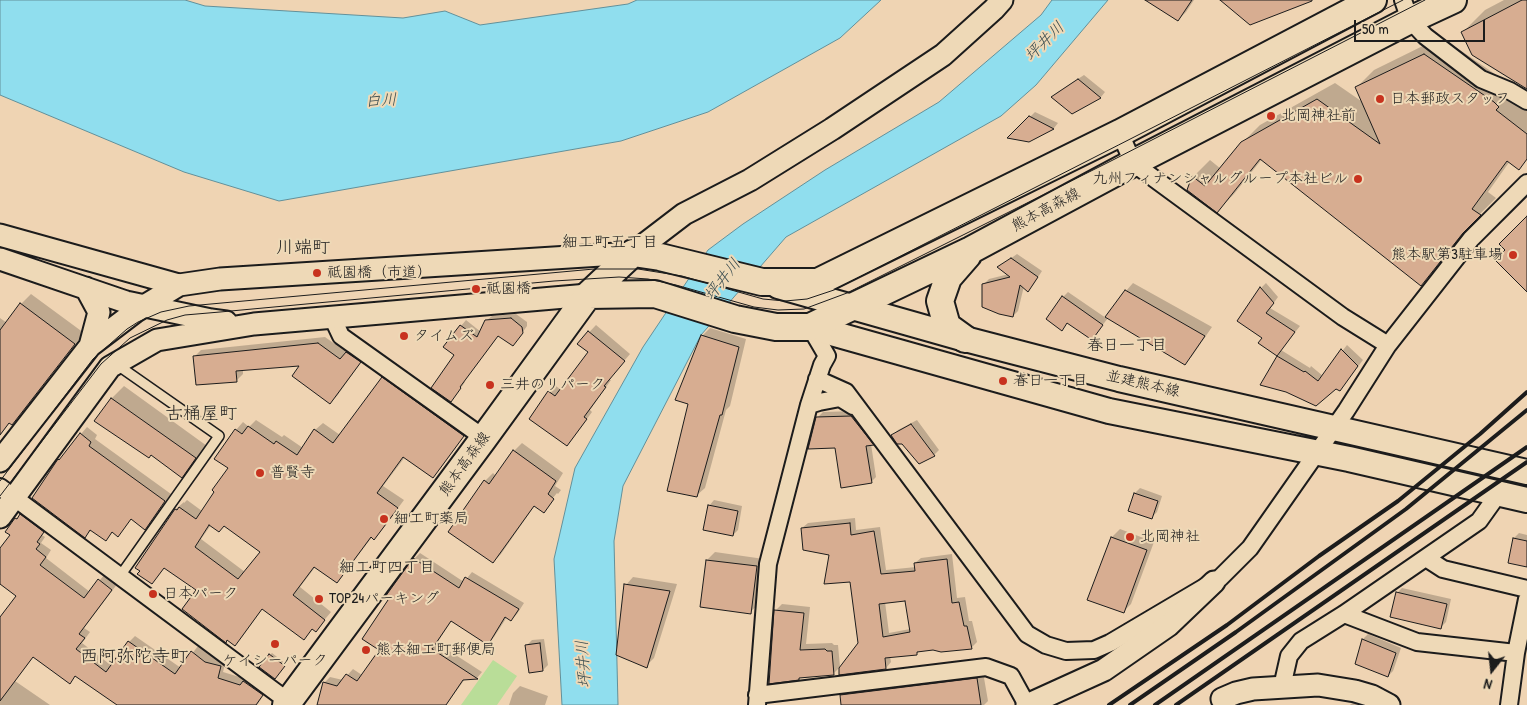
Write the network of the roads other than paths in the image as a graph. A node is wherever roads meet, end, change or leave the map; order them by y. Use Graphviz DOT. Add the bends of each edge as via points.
graph roads {
  1 [pos="1002,0"];
  2 [pos="1373,0"];
  3 [pos="1453,0"];
  4 [pos="1406,10"];
  5 [pos="1527,101"];
  6 [pos="1120,133"];
  7 [pos="1133,163"];
  8 [pos="1527,183"];
  9 [pos="0,234"];
  10 [pos="971,250"];
  11 [pos="633,252"];
  12 [pos="0,259"];
  13 [pos="758,281"];
  14 [pos="179,285"];
  15 [pos="86,288"];
  16 [pos="588,295"];
  17 [pos="144,306"];
  18 [pos="850,307"];
  19 [pos="332,317"];
  20 [pos="254,324"];
  21 [pos="810,327"];
  22 [pos="964,339"];
  23 [pos="1388,345"];
  24 [pos="90,346"];
  25 [pos="116,364"];
  26 [pos="817,379"];
  27 [pos="808,406"];
  28 [pos="859,410"];
  29 [pos="1333,429"];
  30 [pos="484,438"];
  31 [pos="1317,453"];
  32 [pos="0,461"];
  33 [pos="1527,472"];
  34 [pos="7,493"];
  35 [pos="1499,493"];
  36 [pos="1527,500"];
  37 [pos="0,517"];
  38 [pos="1426,558"];
  39 [pos="120,576"];
  40 [pos="1214,582"];
  41 [pos="1527,588"];
  42 [pos="1527,599"];
  43 [pos="1344,614"];
  44 [pos="1516,653"];
  45 [pos="1282,687"];
  46 [pos="757,700"];
  47 [pos="1220,703"];
  48 [pos="289,704"];
  49 [pos="1027,705"];
  50 [pos="1389,705"];
  51 [pos="1510,705"];
  1 -- 11 [label="street" via="943,55 832,130 750,180 684,214"];
  2 -- 6 [label="main road"];
  3 -- 4 [label="main road, 熊本高森線"];
  4 -- 5 [label="street" via="1425,36 1480,79"];
  4 -- 7 [label="main road, 熊本高森線"];
  6 -- 7 [label="street"];
  6 -- 13 [label="main road" via="818,282"];
  7 -- 10 [label="main road, 熊本高森線"];
  7 -- 23 [label="street" via="1343,317"];
  8 -- 23 [label="street" via="1472,239"];
  9 -- 14 [label="street"];
  10 -- 18 [label="main road, 熊本高森線"];
  10 -- 22 [label="main road" via="948,278 940,301 947,326"];
  11 -- 13 [label="main road"];
  11 -- 14 [label="street" via="220,279"];
  11 -- 16 [label="main road, 熊本高森線"];
  12 -- 15 [label="street"];
  13 -- 18 [label="main road, 並建熊本線"];
  14 -- 17 [label="street"];
  15 -- 17 [label="street"];
  15 -- 24 [label="street" via="99,312"];
  16 -- 19 [label="street"];
  16 -- 21 [label="main road, 熊本高森線" via="655,294 735,319 776,327"];
  16 -- 30 [label="main road, 熊本高森線"];
  17 -- 20 [label="street" via="211,320"];
  17 -- 24 [label="street"];
  18 -- 21 [label="main road, 熊本高森線"];
  18 -- 22 [label="main road, 並建熊本線"];
  19 -- 20 [label="street"];
  19 -- 30 [label="street" via="341,336"];
  20 -- 25 [label="street" via="157,340"];
  21 -- 26 [label="street" via="827,356"];
  21 -- 31 [label="main road" via="1109,411"];
  22 -- 29 [label="main road, 並建熊本線"];
  23 -- 29 [label="street"];
  24 -- 32 [label="street"];
  25 -- 34 [label="street" via="110,367"];
  25 -- 39 [label="lane" via="219,436"];
  26 -- 27 [label="street"];
  26 -- 28 [label="street" via="846,392"];
  27 -- 28 [label="street" via="840,398"];
  27 -- 46 [label="street" via="768,564"];
  28 -- 40 [label="street" via="1027,634 1046,646 1066,651 1094,650"];
  29 -- 31 [label="street"];
  29 -- 33 [label="main road, 並建熊本線"];
  30 -- 48 [label="main road, 熊本高森線"];
  31 -- 35 [label="main road"];
  31 -- 40 [label="street" via="1250,548"];
  34 -- 37 [label="street"];
  34 -- 39 [label="street"];
  35 -- 36 [label="main road"];
  35 -- 38 [label="street" via="1479,521"];
  38 -- 41 [label="street" via="1443,569"];
  38 -- 43 [label="street"];
  39 -- 48 [label="street"];
  40 -- 49 [label="street" via="1169,624 1104,670"];
  42 -- 44 [label="street"];
  43 -- 44 [label="street" via="1417,642"];
  43 -- 45 [label="street" via="1301,641 1290,656"];
  44 -- 51 [label="street"];
  45 -- 47 [label="street" via="1236,693"];
  45 -- 50 [label="street" via="1318,686 1355,691"];
  46 -- 49 [label="street" via="986,667 1011,676"];
}
